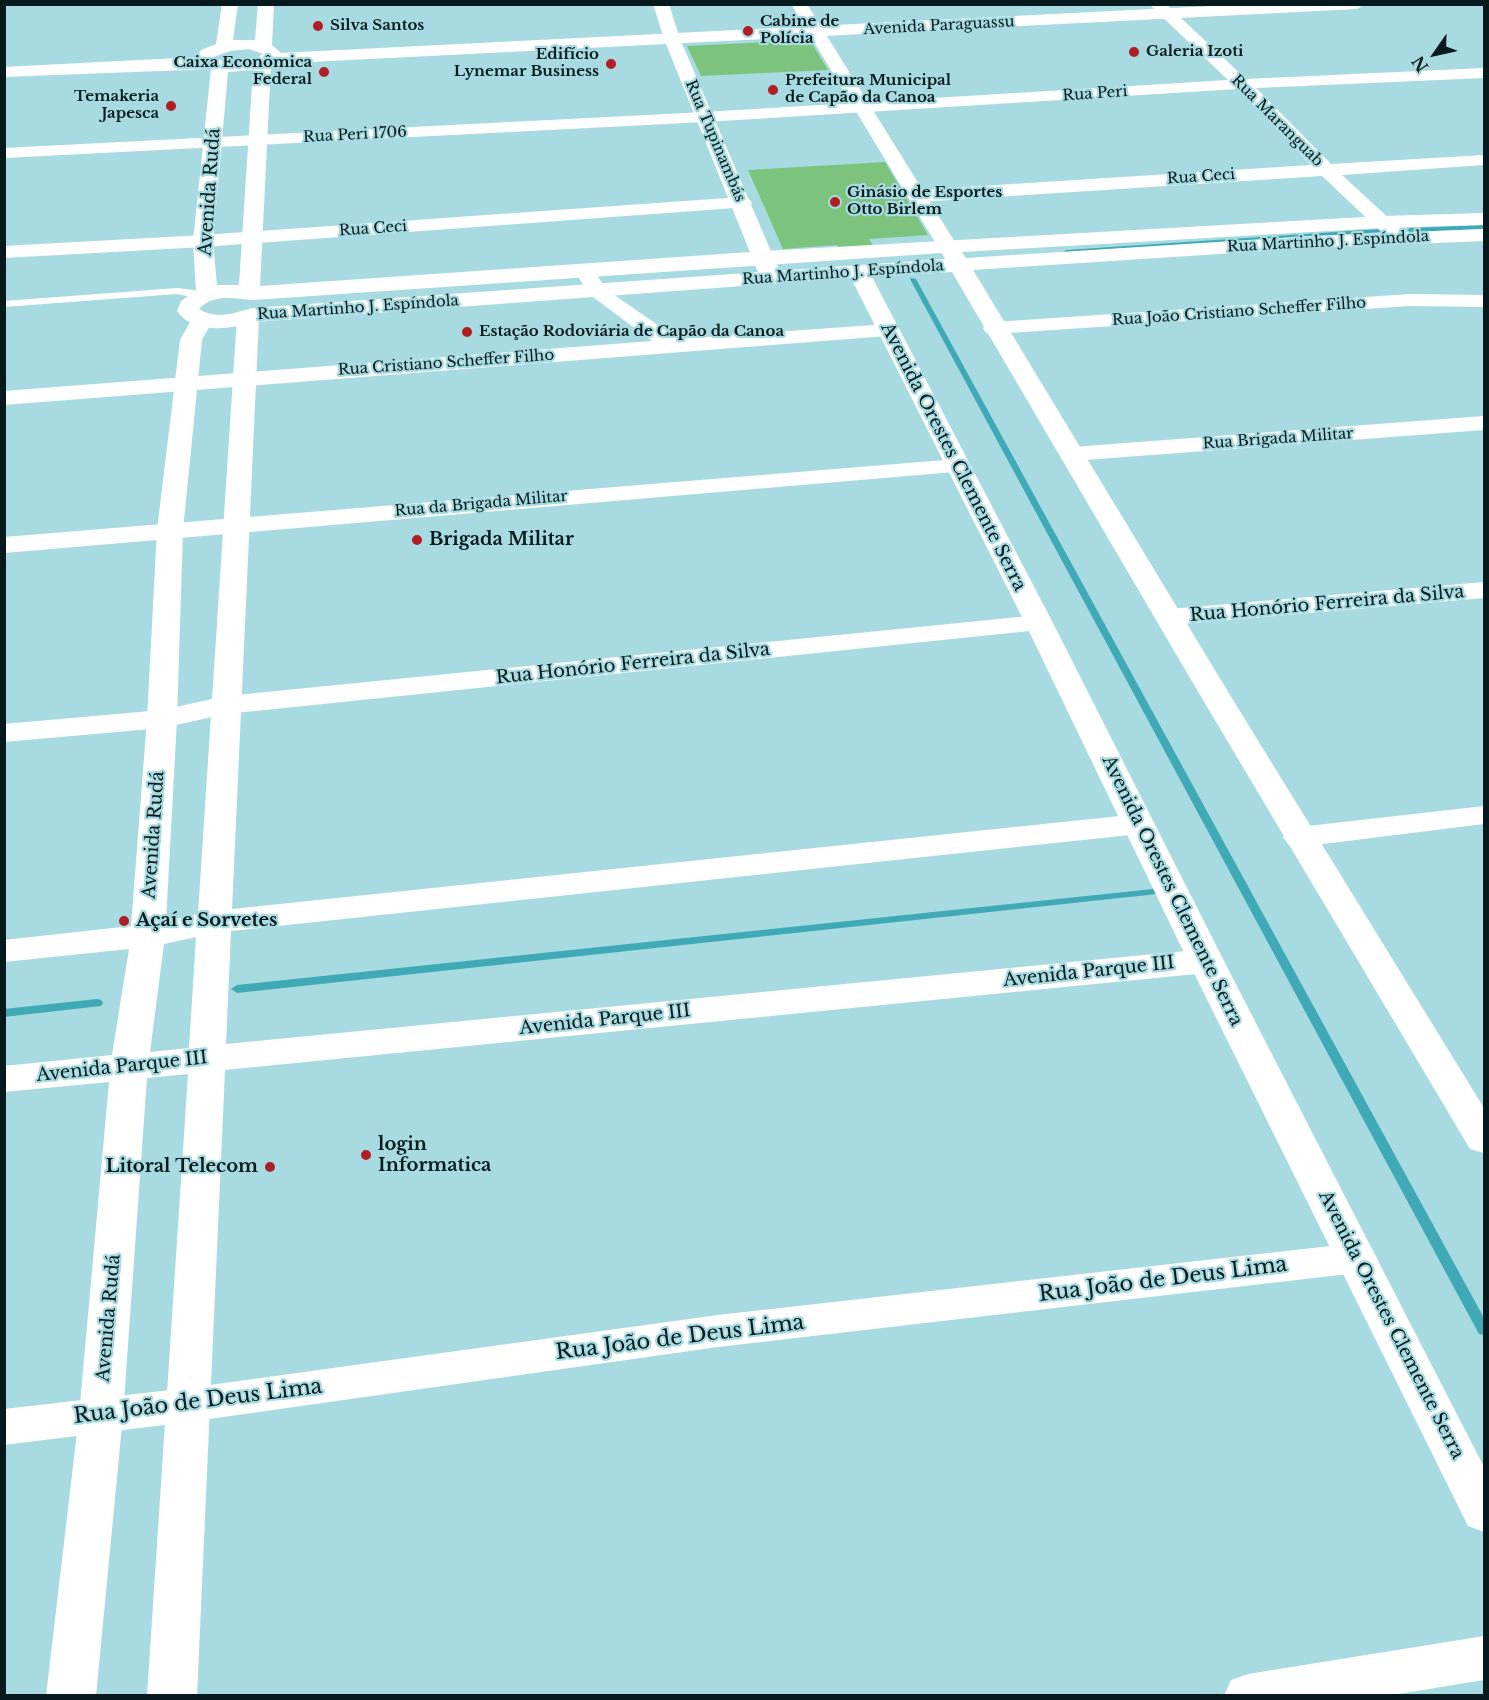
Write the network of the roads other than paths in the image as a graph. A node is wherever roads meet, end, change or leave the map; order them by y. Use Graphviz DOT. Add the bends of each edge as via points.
graph roads {
  1 [pos="230,4"];
  2 [pos="266,4"];
  3 [pos="661,4"];
  4 [pos="799,4"];
  5 [pos="1136,4"];
  6 [pos="1357,4"];
  7 [pos="1161,9"];
  8 [pos="812,27"];
  9 [pos="670,35"];
  10 [pos="265,54"];
  11 [pos="216,56"];
  12 [pos="4,61"];
  13 [pos="4,72"];
  14 [pos="1485,73"];
  15 [pos="1242,84"];
  16 [pos="862,109"];
  17 [pos="705,117"];
  18 [pos="257,140"];
  19 [pos="213,142"];
  20 [pos="4,153"];
  21 [pos="1485,160"];
  22 [pos="1324,168"];
  23 [pos="918,196"];
  24 [pos="742,203"];
  25 [pos="1485,219"];
  26 [pos="1382,222"];
  27 [pos="1485,235"];
  28 [pos="251,237"];
  29 [pos="1398,237"];
  30 [pos="203,241"];
  31 [pos="4,252"];
  32 [pos="953,256"];
  33 [pos="768,267"];
  34 [pos="584,270"];
  35 [pos="858,271"];
  36 [pos="596,290"];
  37 [pos="1485,301"];
  38 [pos="203,303"];
  39 [pos="4,304"];
  40 [pos="250,304"];
  41 [pos="994,328"];
  42 [pos="887,330"];
  43 [pos="675,346"];
  44 [pos="244,378"];
  45 [pos="187,384"];
  46 [pos="4,399"];
  47 [pos="1485,423"];
  48 [pos="1072,454"];
  49 [pos="957,466"];
  50 [pos="236,524"];
  51 [pos="170,530"];
  52 [pos="4,545"];
  53 [pos="1485,590"];
  54 [pos="1170,617"];
  55 [pos="1039,622"];
  56 [pos="226,705"];
  57 [pos="162,719"];
  58 [pos="4,733"];
  59 [pos="1485,815"];
  60 [pos="1139,824"];
  61 [pos="1299,837"];
  62 [pos="214,922"];
  63 [pos="148,936"];
  64 [pos="4,951"];
  65 [pos="1206,961"];
  66 [pos="207,1059"];
  67 [pos="129,1066"];
  68 [pos="4,1079"];
  69 [pos="1485,1139"];
  70 [pos="1357,1258"];
  71 [pos="188,1405"];
  72 [pos="101,1415"];
  73 [pos="4,1427"];
  74 [pos="1485,1512"];
  75 [pos="1485,1658"];
  76 [pos="71,1695"];
  77 [pos="172,1695"];
  78 [pos="1248,1695"];
  1 -- 11 [label="main road, Avenida Rudá"];
  2 -- 10 [label="main road"];
  3 -- 9 [label="main road, Rua Tupinambás"];
  4 -- 8 [label="main road"];
  5 -- 8 [label="main road, Avenida Paraguassu"];
  6 -- 7 [label="main road, Avenida Paraguassu"];
  7 -- 8 [label="main road, Avenida Paraguassu"];
  7 -- 15 [label="street, Rua Maranguab"];
  8 -- 9 [label="main road, Avenida Paraguassu"];
  8 -- 16 [label="main road"];
  9 -- 10 [label="main road, Avenida Paraguassu"];
  9 -- 17 [label="main road, Rua Tupinambás"];
  10 -- 11 [label="main road, Avenida Paraguassu" via="242,66"];
  10 -- 18 [label="main road"];
  11 -- 12 [label="main road"];
  11 -- 13 [label="main road"];
  11 -- 19 [label="main road, Avenida Rudá"];
  14 -- 15 [label="street, Rua Peri"];
  15 -- 16 [label="street, Rua Peri"];
  15 -- 22 [label="street, Rua Maranguab"];
  16 -- 17 [label="street, Rua Peri"];
  16 -- 23 [label="main road"];
  17 -- 18 [label="street, Rua Peri 1706"];
  17 -- 24 [label="main road, Rua Tupinambás"];
  18 -- 19 [label="street, Rua Peri 1706"];
  18 -- 28 [label="main road"];
  19 -- 20 [label="street, Rua Peri 1706"];
  19 -- 30 [label="main road, Avenida Rudá"];
  21 -- 22 [label="street, Rua Ceci"];
  22 -- 23 [label="street, Rua Ceci"];
  22 -- 26 [label="street, Rua Maranguab"];
  23 -- 32 [label="main road"];
  24 -- 28 [label="street, Rua Ceci"];
  24 -- 33 [label="main road, Rua Tupinambás"];
  25 -- 26 [label="main road, Rua Martinho J. Espíndola"];
  26 -- 29 [label="street, Rua Maranguab"];
  26 -- 32 [label="main road, Rua Martinho J. Espíndola"];
  27 -- 29 [label="main road, Rua Martinho J. Espíndola"];
  28 -- 30 [label="street, Rua Ceci"];
  28 -- 40 [label="main road"];
  29 -- 32 [label="main road, Rua Martinho J. Espíndola"];
  30 -- 31 [label="street, Rua Ceci"];
  30 -- 38 [label="main road, Avenida Rudá"];
  32 -- 33 [label="main road, Rua Martinho J. Espíndola"];
  32 -- 35 [label="main road, Rua Martinho J. Espíndola"];
  32 -- 41 [label="main road"];
  33 -- 34 [label="main road, Rua Martinho J. Espíndola"];
  33 -- 35 [label="main road, Rua Martinho J. Espíndola"];
  33 -- 36 [label="main road, Rua Martinho J. Espíndola"];
  34 -- 36 [label="street"];
  34 -- 40 [label="main road, Rua Martinho J. Espíndola"];
  35 -- 42 [label="main road, Avenida Orestes Clemente Serra"];
  36 -- 40 [label="main road, Rua Martinho J. Espíndola"];
  36 -- 43 [label="street"];
  37 -- 41 [label="street, Rua João Cristiano Scheffer Filho" via="1410,300"];
  38 -- 39 [label="lane" via="190,292 177,291"];
  38 -- 40 [label="main road, Rua Martinho J. Espíndola" via="234,291"];
  38 -- 40 [label="main road, Rua Martinho J. Espíndola" via="221,321"];
  38 -- 45 [label="main road, Avenida Rudá" via="191,340"];
  40 -- 44 [label="main road"];
  41 -- 48 [label="main road"];
  42 -- 43 [label="street, Rua Cristiano Scheffer Filho"];
  42 -- 49 [label="main road, Avenida Orestes Clemente Serra"];
  43 -- 44 [label="street, Rua Cristiano Scheffer Filho"];
  44 -- 45 [label="street, Rua Cristiano Scheffer Filho"];
  44 -- 50 [label="main road"];
  45 -- 46 [label="street, Rua Cristiano Scheffer Filho"];
  45 -- 51 [label="main road, Avenida Rudá"];
  47 -- 48 [label="street, Rua Brigada Militar"];
  48 -- 54 [label="main road"];
  49 -- 50 [label="street, Rua da Brigada Militar"];
  49 -- 55 [label="main road, Avenida Orestes Clemente Serra"];
  50 -- 51 [label="street, Rua da Brigada Militar"];
  50 -- 56 [label="main road"];
  51 -- 52 [label="street, Rua da Brigada Militar"];
  51 -- 57 [label="main road, Avenida Rudá"];
  53 -- 54 [label="street, Rua Honório Ferreira da Silva"];
  54 -- 61 [label="main road"];
  55 -- 56 [label="street, Rua Honório Ferreira da Silva"];
  55 -- 60 [label="main road, Avenida Orestes Clemente Serra"];
  56 -- 57 [label="street, Rua Honório Ferreira da Silva"];
  56 -- 62 [label="main road"];
  57 -- 58 [label="street"];
  57 -- 63 [label="main road, Avenida Rudá"];
  59 -- 61 [label="street"];
  60 -- 62 [label="main road"];
  60 -- 65 [label="main road, Avenida Orestes Clemente Serra"];
  61 -- 69 [label="main road"];
  62 -- 63 [label="main road"];
  62 -- 66 [label="main road"];
  63 -- 64 [label="main road"];
  63 -- 67 [label="main road, Avenida Rudá"];
  65 -- 66 [label="main road, Avenida Parque III"];
  65 -- 70 [label="main road, Avenida Orestes Clemente Serra"];
  66 -- 67 [label="main road, Avenida Parque III"];
  66 -- 71 [label="main road"];
  67 -- 68 [label="main road, Avenida Parque III"];
  67 -- 72 [label="main road, Avenida Rudá"];
  70 -- 71 [label="street, Rua João de Deus Lima" via="718,1331"];
  70 -- 74 [label="main road, Avenida Orestes Clemente Serra"];
  71 -- 72 [label="street, Rua João de Deus Lima"];
  71 -- 77 [label="main road"];
  72 -- 73 [label="street, Rua João de Deus Lima"];
  72 -- 76 [label="main road, Avenida Rudá"];
  75 -- 78 [label="street"];
}
